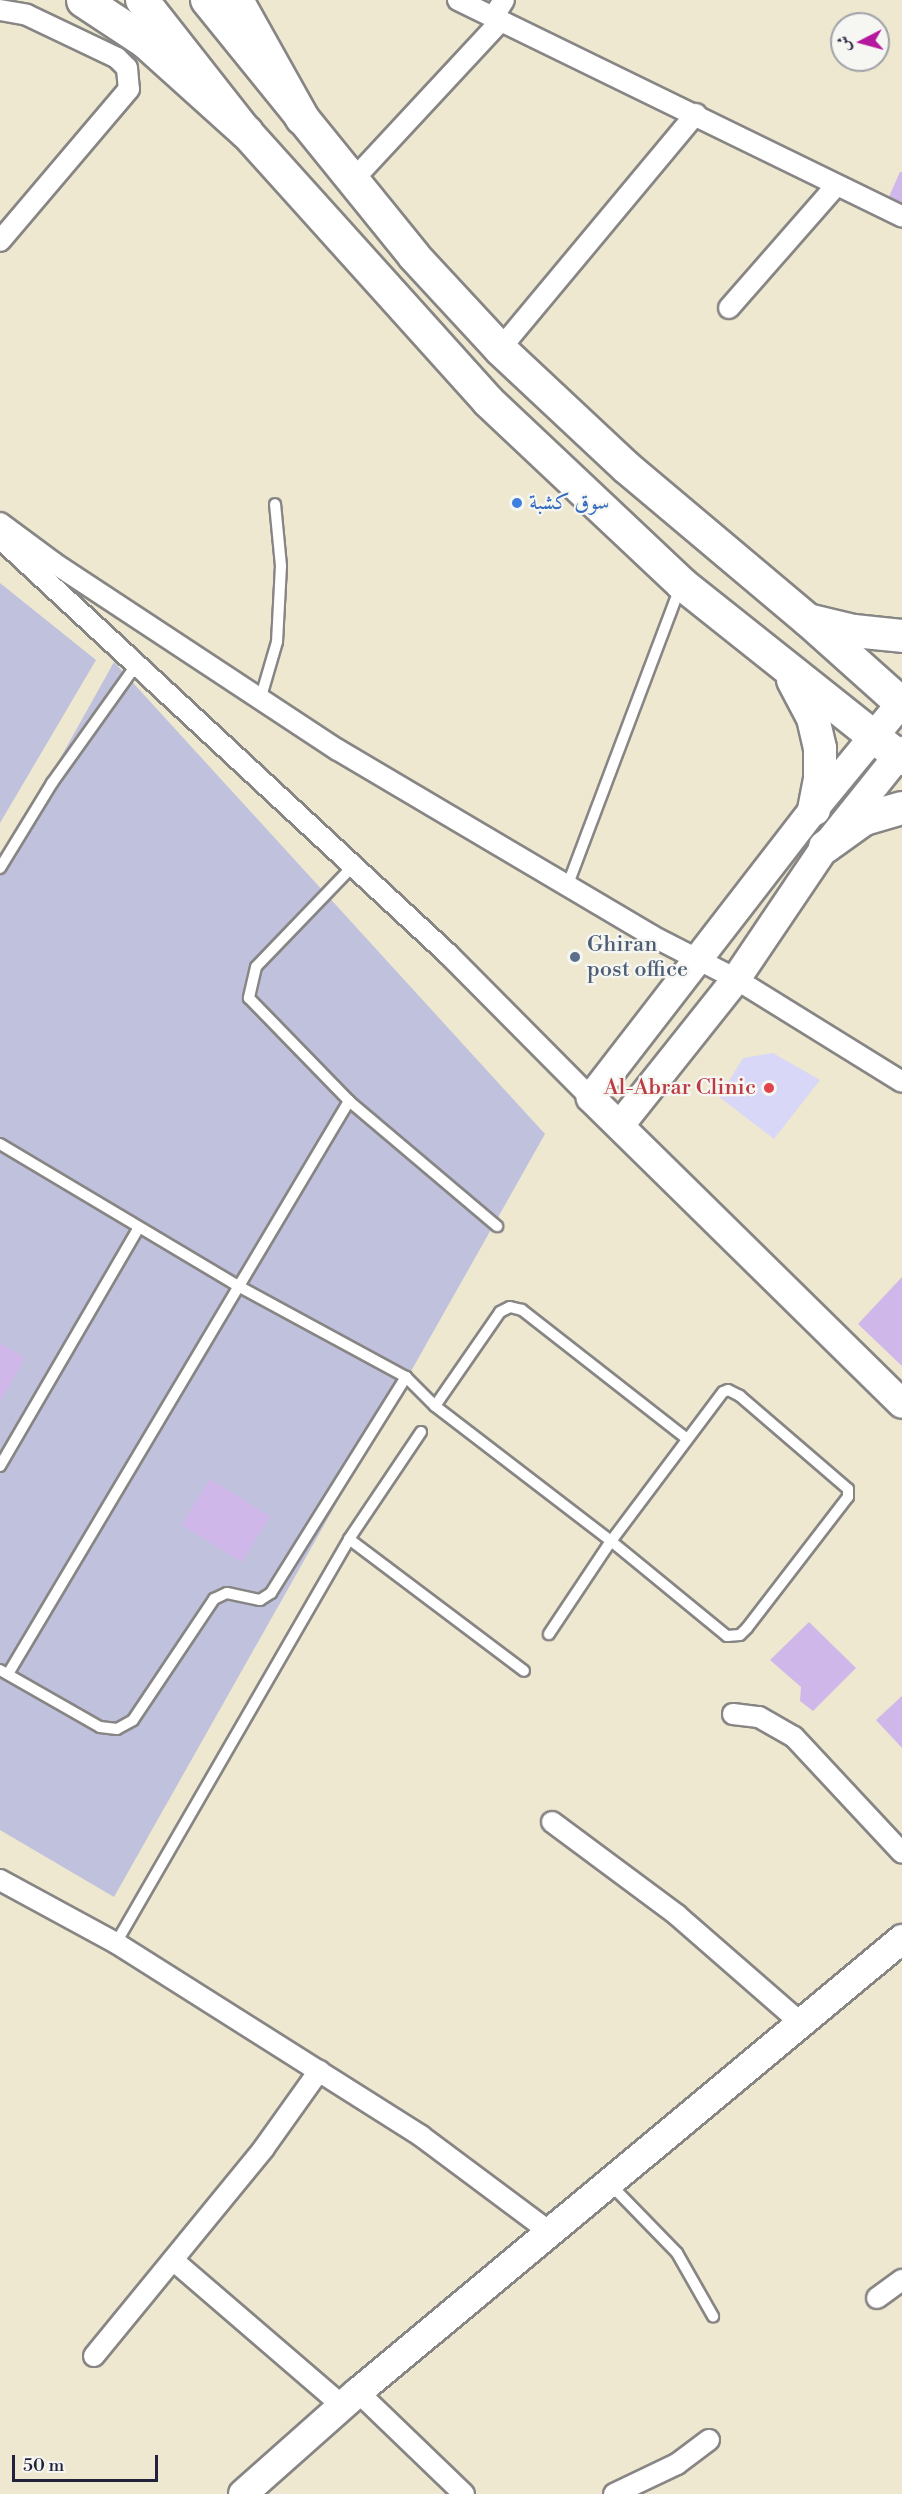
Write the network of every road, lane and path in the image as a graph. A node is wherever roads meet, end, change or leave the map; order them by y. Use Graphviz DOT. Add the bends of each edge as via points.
graph roads {
  1 [pos="83,0"];
  2 [pos="142,0"];
  3 [pos="458,0"];
  4 [pos="504,0"];
  5 [pos="230,1"];
  6 [pos="0,10"];
  7 [pos="497,19"];
  8 [pos="696,114"];
  9 [pos="302,118"];
  10 [pos="246,132"];
  11 [pos="353,180"];
  12 [pos="835,187"];
  13 [pos="902,217"];
  14 [pos="0,241"];
  15 [pos="729,308"];
  16 [pos="500,349"];
  17 [pos="275,504"];
  18 [pos="0,523"];
  19 [pos="0,538"];
  20 [pos="682,584"];
  21 [pos="808,620"];
  22 [pos="902,636"];
  23 [pos="137,664"];
  24 [pos="781,666"];
  25 [pos="260,700"];
  26 [pos="902,703"];
  27 [pos="874,738"];
  28 [pos="901,755"];
  29 [pos="902,808"];
  30 [pos="814,809"];
  31 [pos="825,847"];
  32 [pos="354,865"];
  33 [pos="0,868"];
  34 [pos="567,884"];
  35 [pos="700,958"];
  36 [pos="736,979"];
  37 [pos="902,1082"];
  38 [pos="591,1098"];
  39 [pos="349,1101"];
  40 [pos="620,1125"];
  41 [pos="0,1144"];
  42 [pos="497,1226"];
  43 [pos="140,1227"];
  44 [pos="240,1287"];
  45 [pos="406,1377"];
  46 [pos="902,1404"];
  47 [pos="435,1406"];
  48 [pos="421,1432"];
  49 [pos="686,1438"];
  50 [pos="0,1467"];
  51 [pos="349,1539"];
  52 [pos="611,1541"];
  53 [pos="549,1634"];
  54 [pos="524,1671"];
  55 [pos="4,1672"];
  56 [pos="733,1714"];
  57 [pos="552,1822"];
  58 [pos="902,1853"];
  59 [pos="0,1880"];
  60 [pos="902,1939"];
  61 [pos="116,1943"];
  62 [pos="801,2023"];
  63 [pos="319,2071"];
  64 [pos="609,2183"];
  65 [pos="550,2232"];
  66 [pos="173,2260"];
  67 [pos="902,2280"];
  68 [pos="877,2298"];
  69 [pos="713,2316"];
  70 [pos="94,2356"];
  71 [pos="350,2399"];
  72 [pos="709,2440"];
  73 [pos="243,2494"];
  74 [pos="464,2494"];
  75 [pos="614,2494"];
  1 -- 10 [label="highway" via="145,41"];
  2 -- 10 [label="main road"];
  3 -- 7 [label="street"];
  4 -- 7 [label="street"];
  5 -- 9 [label="highway"];
  6 -- 14 [label="street" via="27,15 117,58 127,68 129,89"];
  7 -- 8 [label="street"];
  7 -- 11 [label="street"];
  8 -- 12 [label="street"];
  8 -- 16 [label="street"];
  9 -- 11 [label="main road"];
  10 -- 20 [label="main road" via="488,401"];
  11 -- 16 [label="main road" via="414,256"];
  12 -- 13 [label="street"];
  12 -- 15 [label="street"];
  16 -- 21 [label="main road" via="626,468"];
  17 -- 25 [label="lane" via="281,566 277,642"];
  18 -- 25 [label="street"];
  19 -- 23 [label="street"];
  20 -- 24 [label="main road"];
  20 -- 34 [label="lane"];
  21 -- 22 [label="main road" via="854,632"];
  21 -- 26 [label="main road"];
  23 -- 32 [label="street"];
  23 -- 33 [label="lane" via="52,783"];
  24 -- 27 [label="main road"];
  24 -- 30 [label="main road" via="800,690 813,718 820,748 820,779"];
  25 -- 34 [label="street"];
  26 -- 27 [label="street"];
  27 -- 28 [label="main road"];
  27 -- 30 [label="street"];
  28 -- 31 [label="street"];
  29 -- 31 [label="main road" via="864,819"];
  30 -- 35 [label="street"];
  31 -- 36 [label="street"];
  32 -- 38 [label="street"];
  32 -- 39 [label="lane" via="256,967 249,985 249,998"];
  34 -- 35 [label="street" via="652,936"];
  35 -- 36 [label="street"];
  35 -- 38 [label="street"];
  36 -- 37 [label="street"];
  36 -- 40 [label="street"];
  38 -- 40 [label="street"];
  39 -- 42 [label="lane"];
  39 -- 44 [label="lane"];
  40 -- 46 [label="street"];
  41 -- 43 [label="lane"];
  43 -- 44 [label="lane"];
  43 -- 50 [label="lane"];
  44 -- 45 [label="lane"];
  44 -- 55 [label="lane"];
  45 -- 47 [label="lane"];
  45 -- 55 [label="lane" via="271,1593 260,1600 227,1593 214,1599 133,1720 117,1729 100,1727"];
  47 -- 49 [label="lane" via="500,1312 510,1307 531,1317"];
  47 -- 52 [label="lane"];
  48 -- 51 [label="lane"];
  49 -- 52 [label="lane"];
  49 -- 52 [label="lane" via="723,1392 734,1392 846,1485 849,1494 747,1628 733,1637 720,1631"];
  51 -- 54 [label="lane"];
  51 -- 61 [label="lane"];
  52 -- 53 [label="lane"];
  56 -- 58 [label="street" via="759,1717 794,1737"];
  57 -- 62 [label="street" via="677,1915"];
  59 -- 61 [label="street"];
  60 -- 62 [label="street"];
  61 -- 63 [label="street"];
  62 -- 64 [label="street"];
  63 -- 65 [label="street" via="421,2136"];
  63 -- 66 [label="street" via="264,2148"];
  64 -- 65 [label="street"];
  64 -- 69 [label="lane" via="677,2253"];
  65 -- 71 [label="street"];
  66 -- 70 [label="street"];
  66 -- 71 [label="street"];
  67 -- 68 [label="street"];
  71 -- 73 [label="street"];
  71 -- 74 [label="street"];
  72 -- 75 [label="street" via="677,2464"];
}
